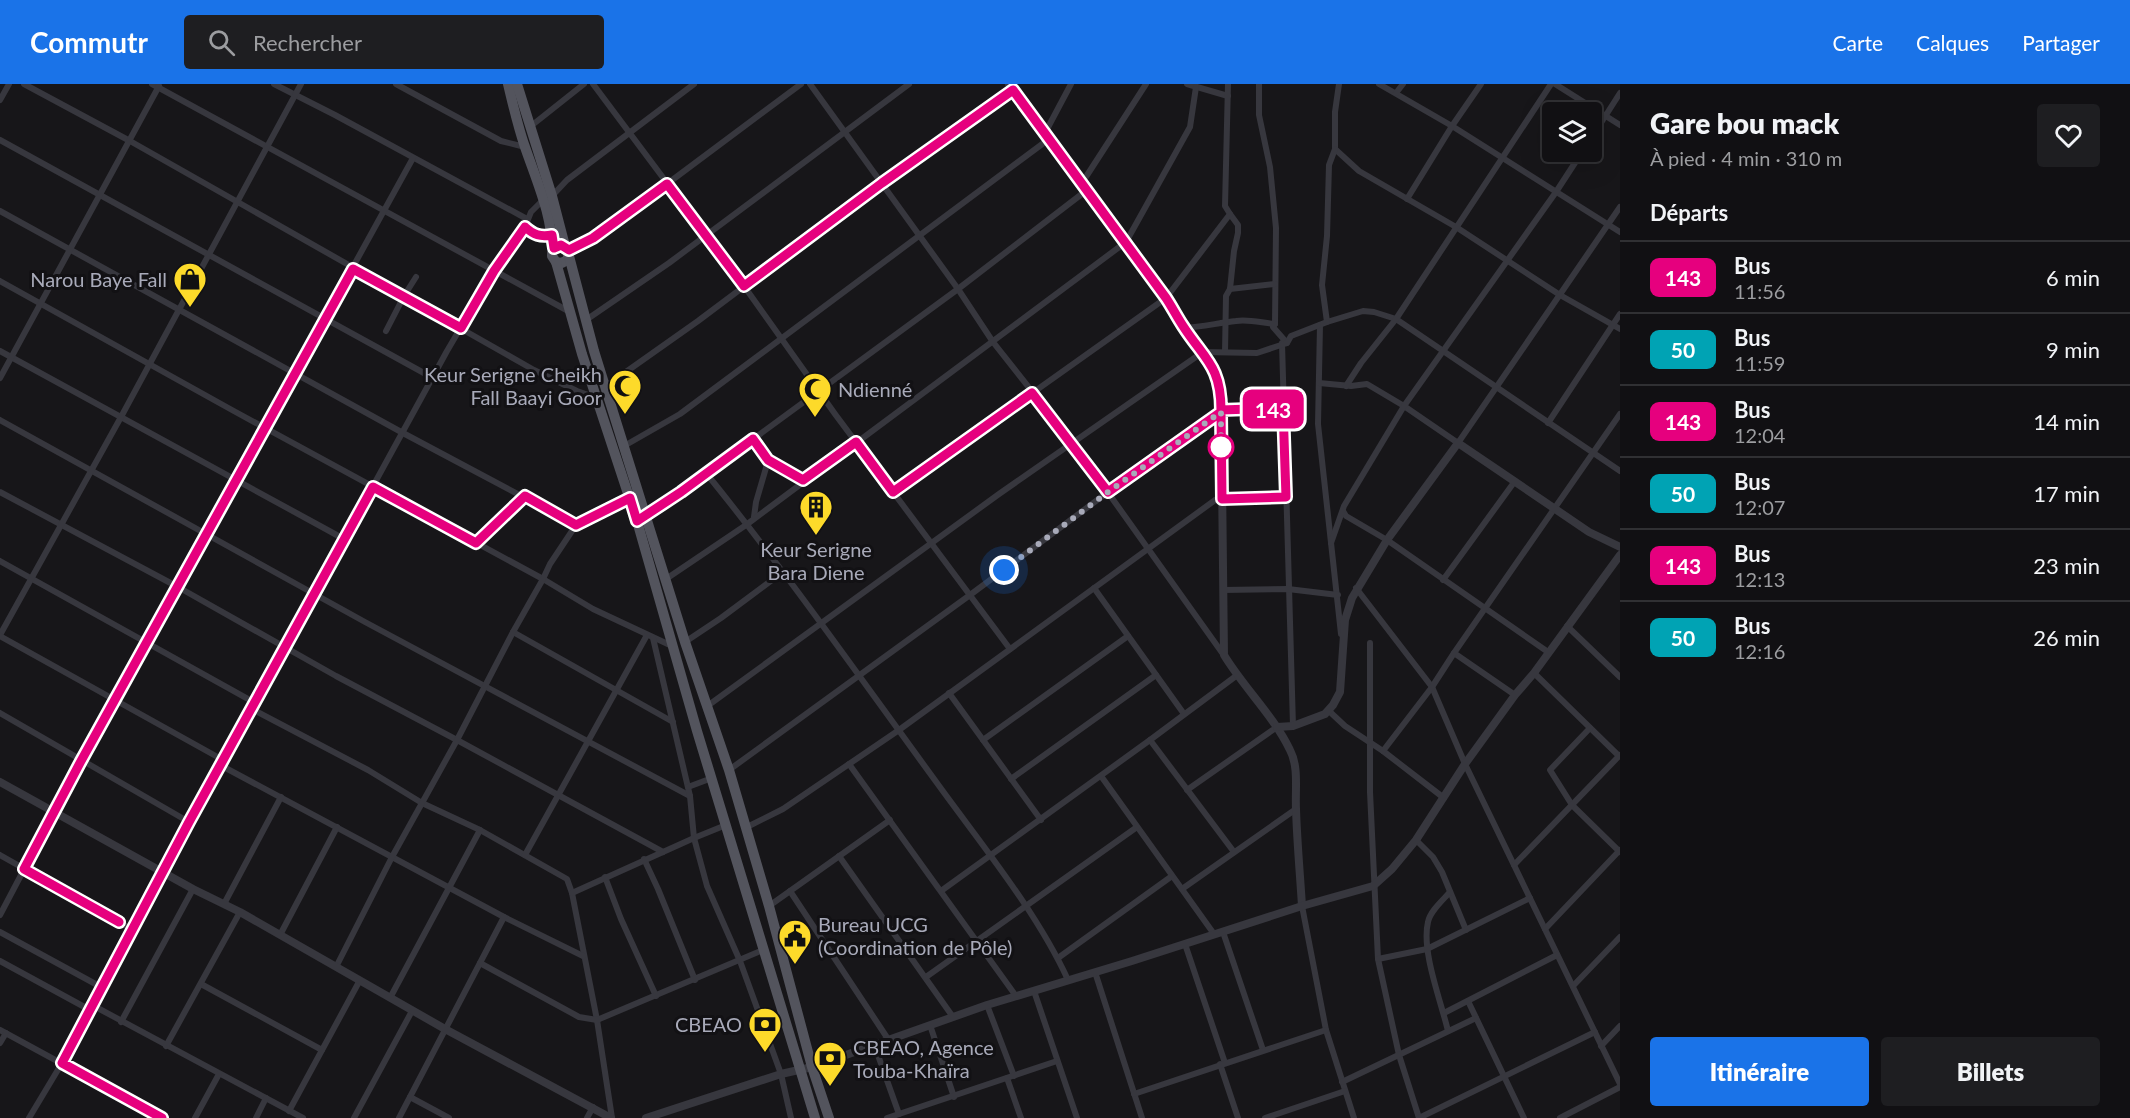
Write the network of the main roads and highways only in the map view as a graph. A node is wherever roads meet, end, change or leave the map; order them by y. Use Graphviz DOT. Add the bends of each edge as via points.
graph roads {
  1 [pos="508,84"];
  2 [pos="517,84"];
  3 [pos="547,198"];
  4 [pos="564,250"];
  5 [pos="642,518"];
  6 [pos="814,1118"];
  7 [pos="829,1118"];
  1 -- 3 [label="main road" via="525,148"];
  2 -- 3 [label="main road"];
  3 -- 4 [label="main road"];
  3 -- 4 [label="main road" via="552,235"];
  4 -- 5 [label="main road"];
  4 -- 5 [label="main road" via="552,256 630,498"];
  5 -- 6 [label="main road" via="672,646"];
  5 -- 7 [label="main road" via="729,770"];
}
